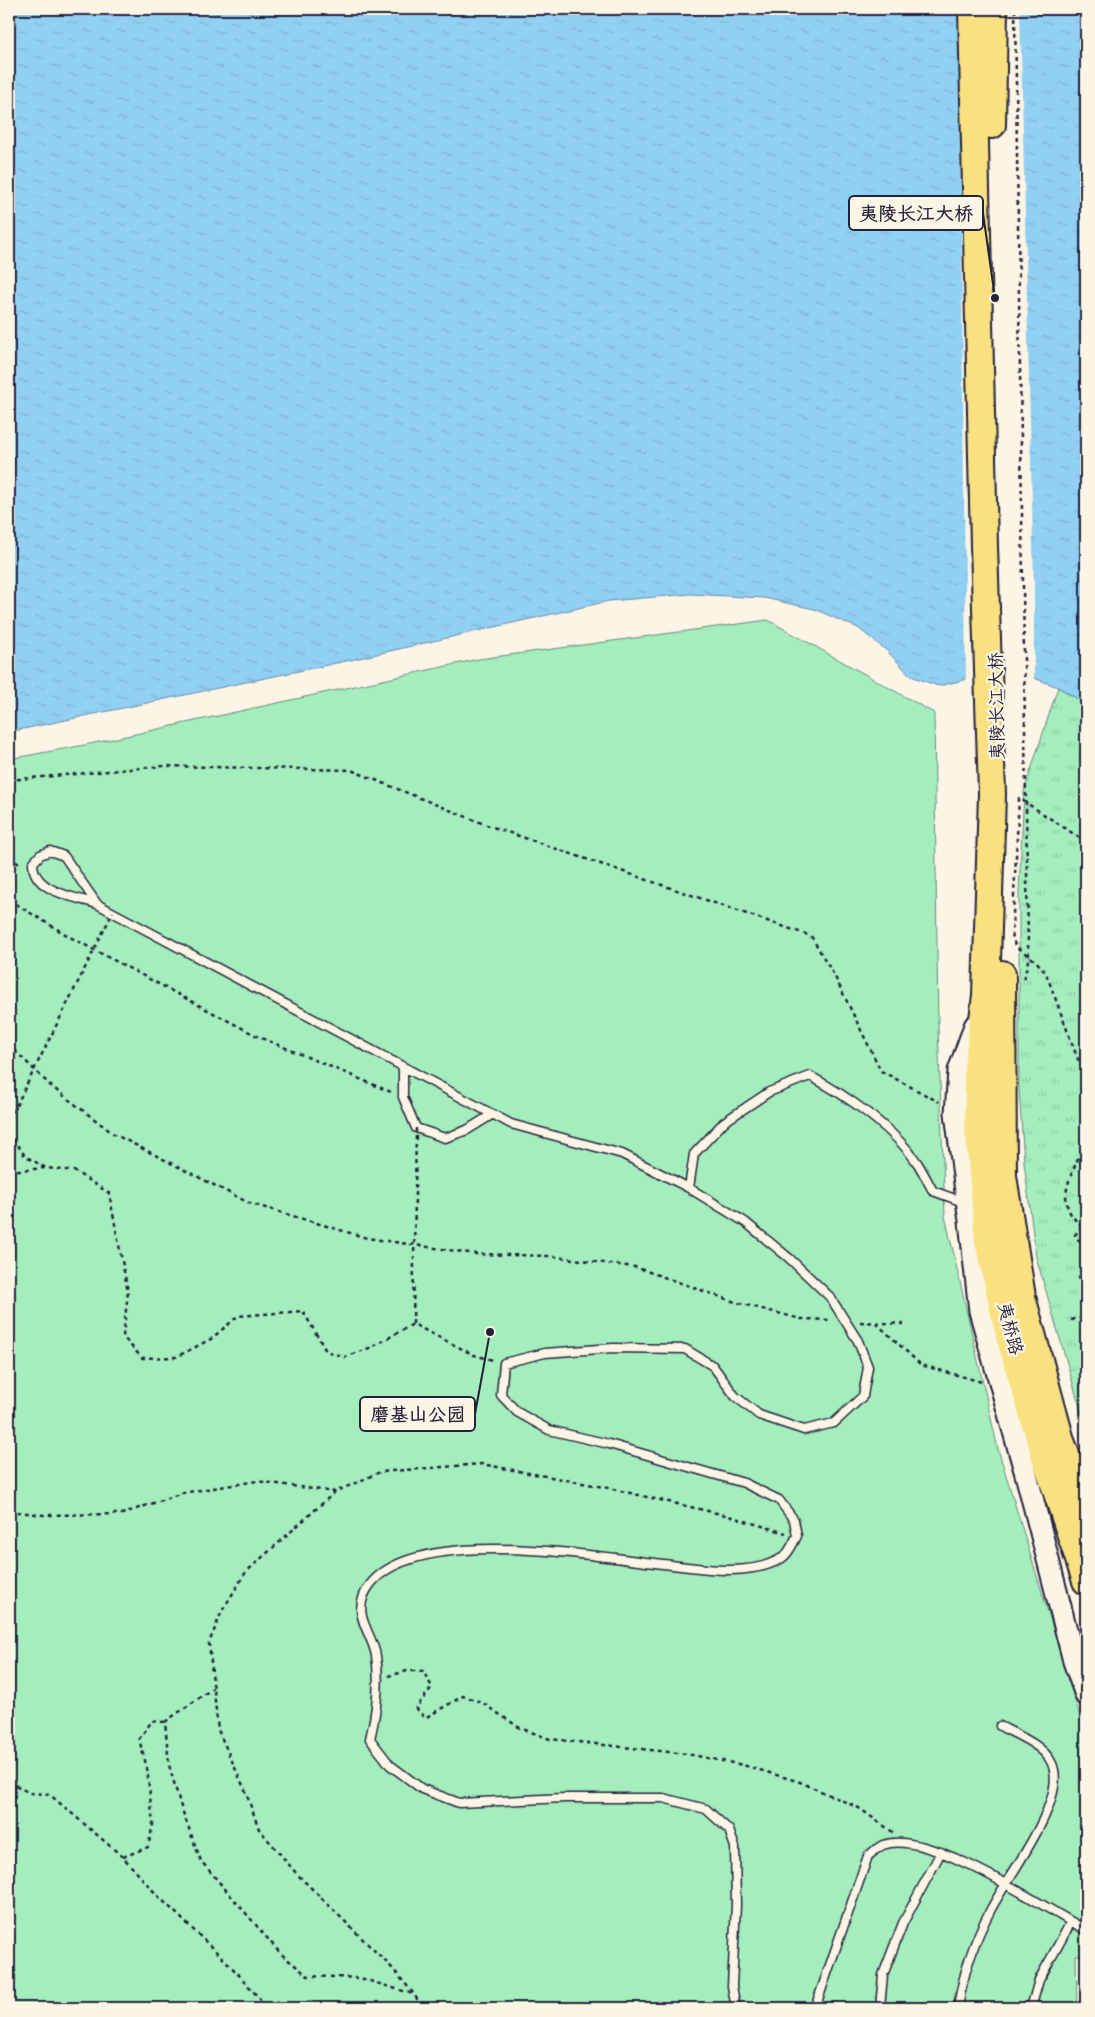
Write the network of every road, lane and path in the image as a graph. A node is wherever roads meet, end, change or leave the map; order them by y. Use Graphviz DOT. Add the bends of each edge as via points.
graph roads {
  1 [pos="972,9"];
  2 [pos="994,9"];
  3 [pos="1014,9"];
  4 [pos="9,780"];
  5 [pos="1086,842"];
  6 [pos="9,900"];
  7 [pos="97,904"];
  8 [pos="113,912"];
  9 [pos="1028,945"];
  10 [pos="986,995"];
  11 [pos="9,1045"];
  12 [pos="403,1068"];
  13 [pos="978,1068"];
  14 [pos="1003,1074"];
  15 [pos="1086,1074"];
  16 [pos="404,1097"];
  17 [pos="956,1113"];
  18 [pos="493,1114"];
  19 [pos="9,1120"];
  20 [pos="416,1128"];
  21 [pos="9,1132"];
  22 [pos="1086,1135"];
  23 [pos="46,1168"];
  24 [pos="9,1171"];
  25 [pos="689,1188"];
  26 [pos="969,1209"];
  27 [pos="1082,1226"];
  28 [pos="1086,1229"];
  29 [pos="1086,1284"];
  30 [pos="1086,1317"];
  31 [pos="1071,1320"];
  32 [pos="846,1321"];
  33 [pos="875,1322"];
  34 [pos="413,1324"];
  35 [pos="906,1324"];
  36 [pos="504,1363"];
  37 [pos="1002,1388"];
  38 [pos="335,1492"];
  39 [pos="1086,1509"];
  40 [pos="9,1511"];
  41 [pos="797,1536"];
  42 [pos="1086,1581"];
  43 [pos="377,1678"];
  44 [pos="214,1688"];
  45 [pos="1086,1695"];
  46 [pos="166,1722"];
  47 [pos="1000,1726"];
  48 [pos="9,1781"];
  49 [pos="907,1843"];
  50 [pos="941,1852"];
  51 [pos="123,1856"];
  52 [pos="1005,1884"];
  53 [pos="1071,1922"];
  54 [pos="1086,1930"];
  55 [pos="414,1994"];
  56 [pos="268,2008"];
  57 [pos="422,2008"];
  58 [pos="736,2008"];
  59 [pos="815,2008"];
  60 [pos="880,2008"];
  61 [pos="958,2008"];
  62 [pos="1030,2008"];
  1 -- 10 [label="highway, 夷陵长江大桥" via="992,794"];
  2 -- 14 [label="highway, 夷陵长江大桥" via="990,221 998,572"];
  3 -- 9 [label="path, bridge"];
  4 -- 17 [label="path" via="164,766 351,770 484,824 812,936 881,1071"];
  5 -- 15 [label="path" via="1020,798 1012,934 1015,946 1046,973"];
  6 -- 16 [label="path" via="70,937 257,1036"];
  7 -- 7 [label="lane" via="42,884 33,873 33,863 50,851 64,856"];
  7 -- 8 [label="lane"];
  8 -- 12 [label="lane"];
  8 -- 19 [label="path, bridge"];
  10 -- 13 [label="highway, 夷陵长江大桥"];
  10 -- 17 [label="street" via="959,1071"];
  11 -- 32 [label="path" via="51,1086 114,1134 250,1203 367,1238 476,1254 548,1256 635,1267 735,1302 801,1319"];
  12 -- 16 [label="lane"];
  12 -- 18 [label="lane"];
  13 -- 42 [label="highway, 夷桥路" via="978,1126 988,1242 1009,1336"];
  14 -- 39 [label="highway, 夷桥路" via="1003,1176 1022,1297 1061,1441"];
  16 -- 20 [label="lane"];
  17 -- 26 [label="street"];
  18 -- 20 [label="lane" via="467,1130 445,1138"];
  18 -- 25 [label="lane" via="511,1124 622,1154"];
  20 -- 34 [label="path, bridge"];
  21 -- 23 [label="path" via="25,1156"];
  22 -- 27 [label="path" via="1067,1184 1066,1202 1073,1218"];
  23 -- 24 [label="path"];
  23 -- 34 [label="path" via="74,1171 109,1193 128,1292 123,1337 142,1358 176,1357 211,1339 238,1316 303,1311 326,1351 345,1357 372,1347"];
  25 -- 26 [label="lane" via="694,1154 724,1122 769,1092 810,1076 835,1089 889,1131 917,1162 933,1191"];
  25 -- 32 [label="lane" via="745,1222 789,1258 830,1297"];
  26 -- 37 [label="street" via="980,1311"];
  27 -- 28 [label="path"];
  27 -- 29 [label="path" via="1075,1235 1085,1249 1079,1278"];
  30 -- 31 [label="path"];
  32 -- 33 [label="path"];
  32 -- 36 [label="lane" via="868,1367 863,1396 834,1423 804,1430 759,1415 735,1396 713,1366 685,1349 613,1348 545,1353"];
  33 -- 35 [label="path"];
  33 -- 37 [label="path" via="921,1365"];
  34 -- 36 [label="path" via="474,1355"];
  36 -- 41 [label="lane" via="501,1395 517,1412 549,1430 744,1483 780,1500 794,1520"];
  37 -- 45 [label="street" via="1074,1661"];
  38 -- 40 [label="path" via="257,1481 182,1493 122,1514"];
  38 -- 41 [label="path" via="380,1472 481,1464 604,1487 725,1515"];
  38 -- 44 [label="path" via="241,1580 222,1611 209,1643"];
  41 -- 43 [label="lane" via="784,1557 765,1565 724,1571 554,1552 488,1549 434,1553 405,1560 379,1574 364,1596 361,1618 376,1655"];
  43 -- 49 [label="path" via="423,1671 432,1687 416,1708 426,1718 463,1696 481,1702 520,1728 550,1740 687,1754 743,1765 800,1782 859,1808"];
  43 -- 58 [label="lane" via="370,1739 390,1765 422,1790 459,1803 663,1798 706,1809 729,1830 735,1847 732,1986"];
  44 -- 46 [label="path"];
  44 -- 55 [label="path" via="218,1730 259,1829 296,1873"];
  46 -- 51 [label="path" via="152,1721 139,1739 148,1768 153,1824 148,1847"];
  46 -- 55 [label="path" via="169,1765 201,1861 280,1952 308,1976 360,1978"];
  47 -- 52 [label="lane" via="1040,1748 1054,1768 1055,1787 1046,1815"];
  48 -- 51 [label="path" via="29,1793 49,1794"];
  49 -- 50 [label="lane"];
  49 -- 59 [label="lane" via="883,1845 868,1856"];
  50 -- 52 [label="lane"];
  50 -- 60 [label="lane" via="903,1922 883,1975"];
  51 -- 56 [label="path"];
  52 -- 53 [label="lane"];
  52 -- 61 [label="lane" via="968,1961"];
  53 -- 54 [label="lane"];
  53 -- 62 [label="lane" via="1039,1980"];
  55 -- 57 [label="path"];
}
